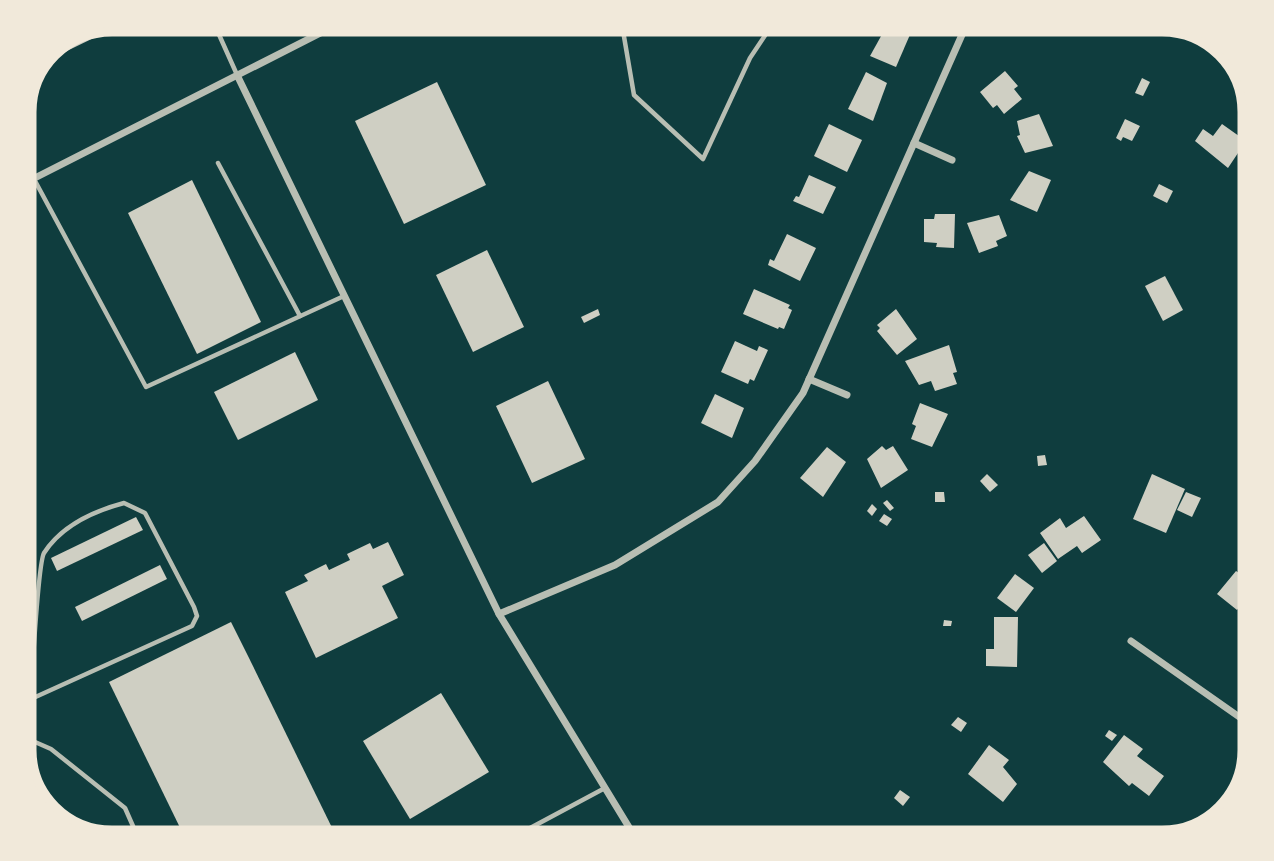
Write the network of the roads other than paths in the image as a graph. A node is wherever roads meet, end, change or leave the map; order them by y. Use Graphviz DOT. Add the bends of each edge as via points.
graph roads {
  1 [pos="218,32"];
  2 [pos="323,32"];
  3 [pos="623,32"];
  4 [pos="767,32"];
  5 [pos="963,32"];
  6 [pos="238,77"];
  7 [pos="914,143"];
  8 [pos="952,160"];
  9 [pos="218,163"];
  10 [pos="34,178"];
  11 [pos="344,296"];
  12 [pos="300,316"];
  13 [pos="809,379"];
  14 [pos="847,395"];
  15 [pos="499,614"];
  16 [pos="1131,640"];
  17 [pos="32,699"];
  18 [pos="1242,719"];
  19 [pos="32,740"];
  20 [pos="606,788"];
  21 [pos="135,830"];
  22 [pos="527,830"];
  23 [pos="631,830"];
  1 -- 6 [label="lane"];
  2 -- 6 [label="street"];
  3 -- 4 [label="lane" via="634,95 703,159 750,58"];
  5 -- 7 [label="street"];
  6 -- 10 [label="street"];
  6 -- 11 [label="street"];
  7 -- 8 [label="street"];
  7 -- 13 [label="street"];
  9 -- 12 [label="lane"];
  10 -- 12 [label="lane" via="146,387"];
  11 -- 12 [label="lane"];
  11 -- 15 [label="street"];
  13 -- 14 [label="street"];
  13 -- 15 [label="street" via="755,461 718,502 615,565"];
  15 -- 20 [label="street"];
  16 -- 18 [label="street"];
  17 -- 17 [label="lane" via="42,555 64,530 101,510 124,503 145,513 194,607 197,616 192,626"];
  19 -- 21 [label="lane" via="51,749 125,808"];
  20 -- 22 [label="lane"];
  20 -- 23 [label="street"];
}
